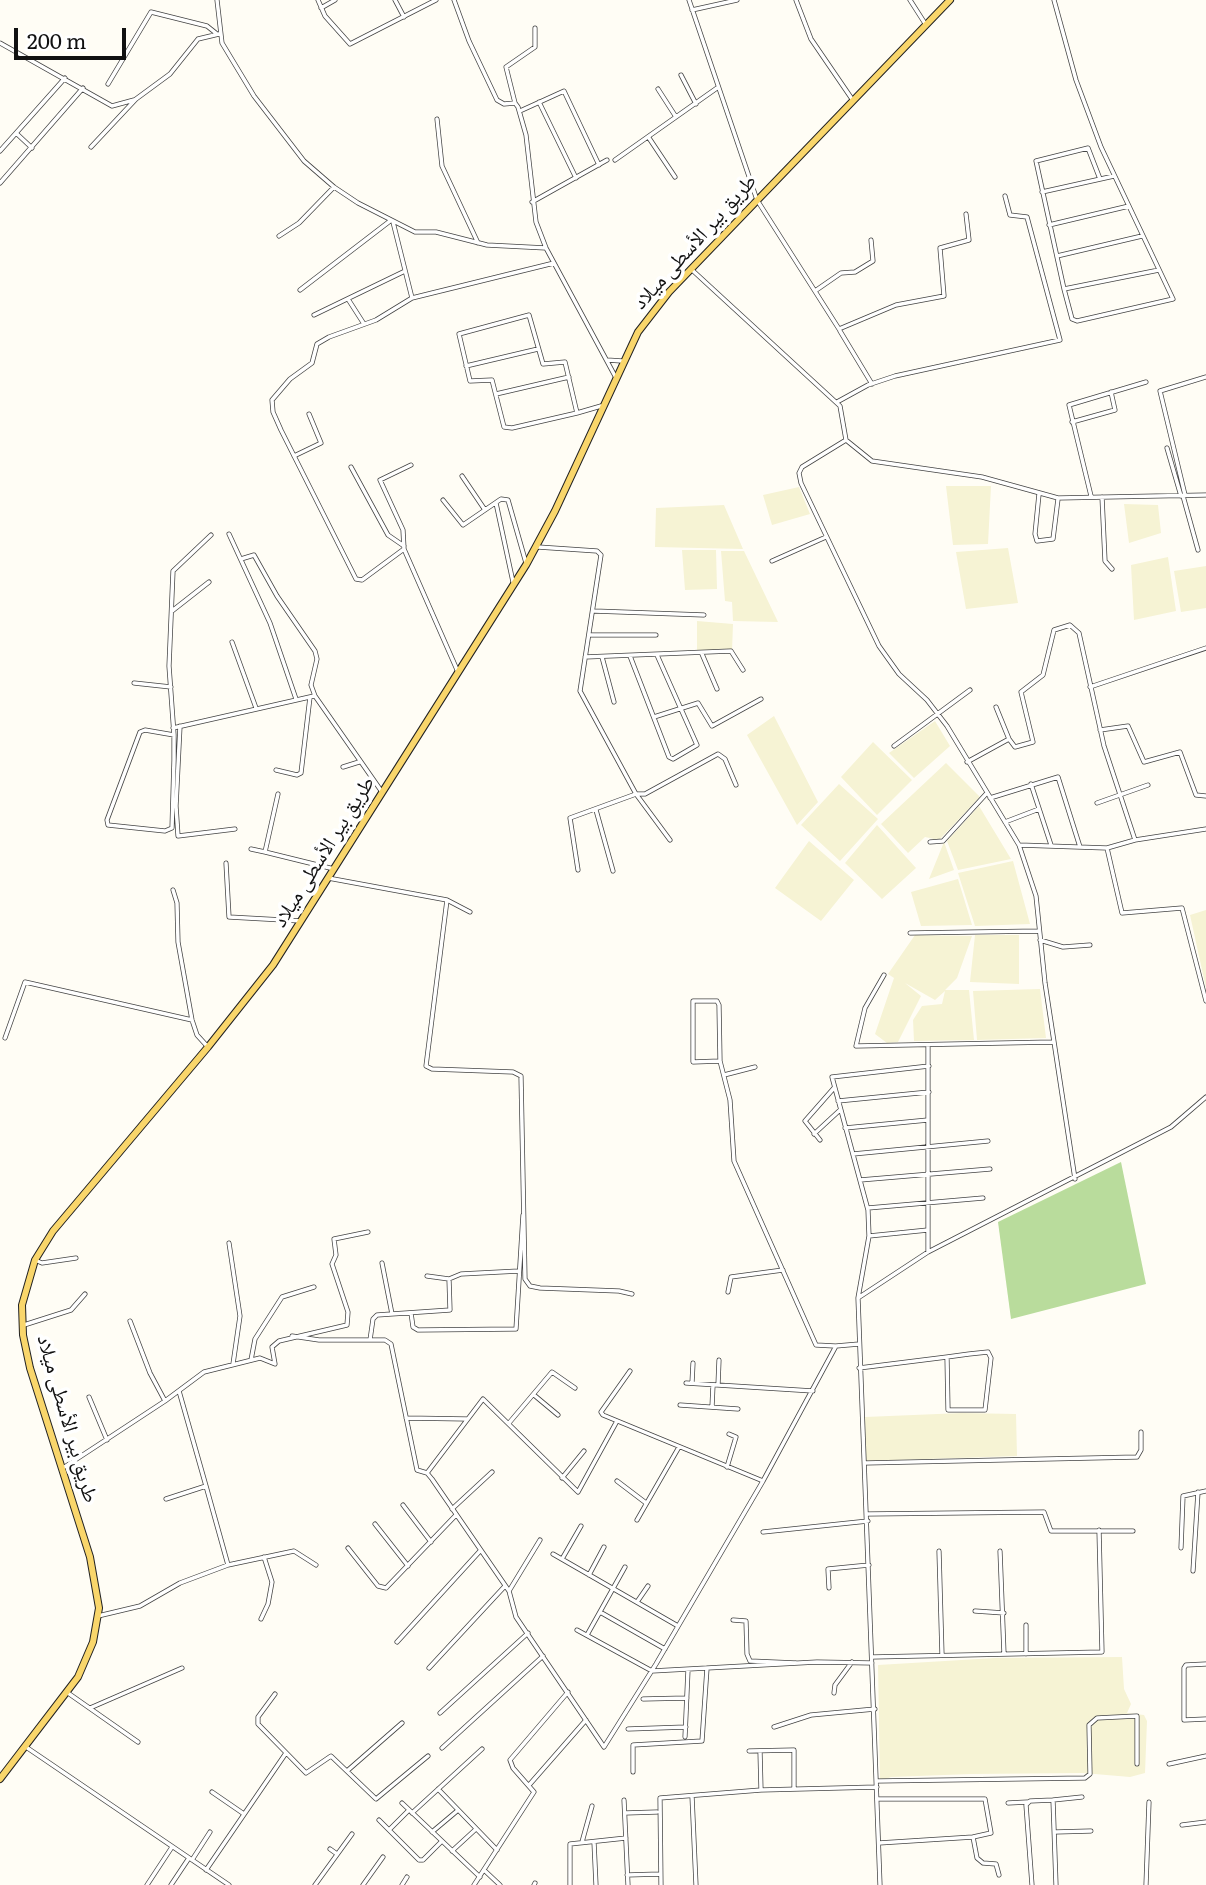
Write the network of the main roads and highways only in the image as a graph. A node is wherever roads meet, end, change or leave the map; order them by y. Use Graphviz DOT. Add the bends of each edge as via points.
graph roads {
  1 [pos="950,0"];
  2 [pos="0,1779"];
  1 -- 2 [label="main road, طريق بير الأسطى ميلاد" via="648,318 622,361 526,565 301,920 253,992 53,1231 35,1260 24,1297 22,1326 30,1368 90,1557 98,1616 86,1663 68,1693"];
}
